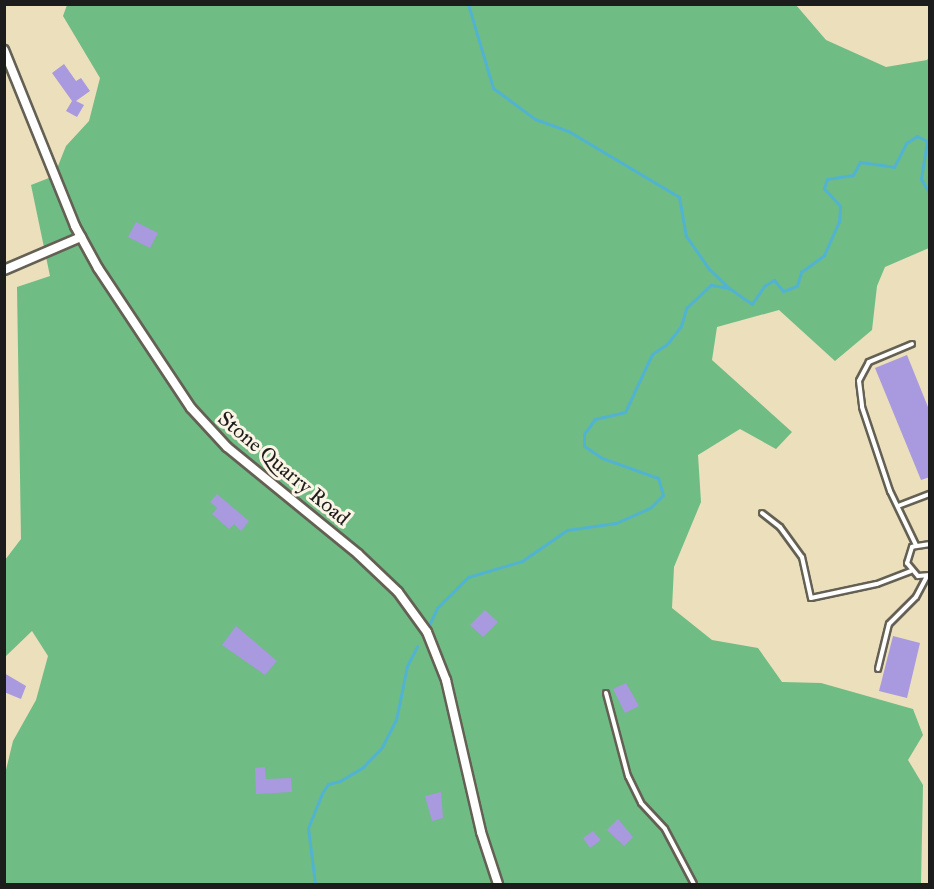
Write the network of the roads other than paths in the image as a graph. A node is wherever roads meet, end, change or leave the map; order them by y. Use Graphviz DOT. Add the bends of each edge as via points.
graph roads {
  1 [pos="4,50"];
  2 [pos="81,237"];
  3 [pos="4,270"];
  4 [pos="912,344"];
  5 [pos="930,494"];
  6 [pos="898,506"];
  7 [pos="762,513"];
  8 [pos="930,544"];
  9 [pos="916,545"];
  10 [pos="911,571"];
  11 [pos="928,576"];
  12 [pos="878,669"];
  13 [pos="606,693"];
  14 [pos="498,885"];
  15 [pos="694,885"];
  1 -- 2 [label="street, Stone Quarry Road"];
  2 -- 3 [label="street"];
  2 -- 14 [label="street, Stone Quarry Road" via="203,424 358,554 398,592 427,632 446,680 481,832"];
  4 -- 6 [label="lane" via="870,362 859,381 862,407"];
  5 -- 6 [label="lane"];
  6 -- 9 [label="lane"];
  7 -- 10 [label="lane" via="797,549 811,598 877,584"];
  8 -- 9 [label="lane"];
  9 -- 10 [label="lane" via="907,554"];
  10 -- 11 [label="lane"];
  11 -- 12 [label="lane" via="916,597 889,624"];
  13 -- 15 [label="lane" via="628,776 641,802 665,829"];
}
